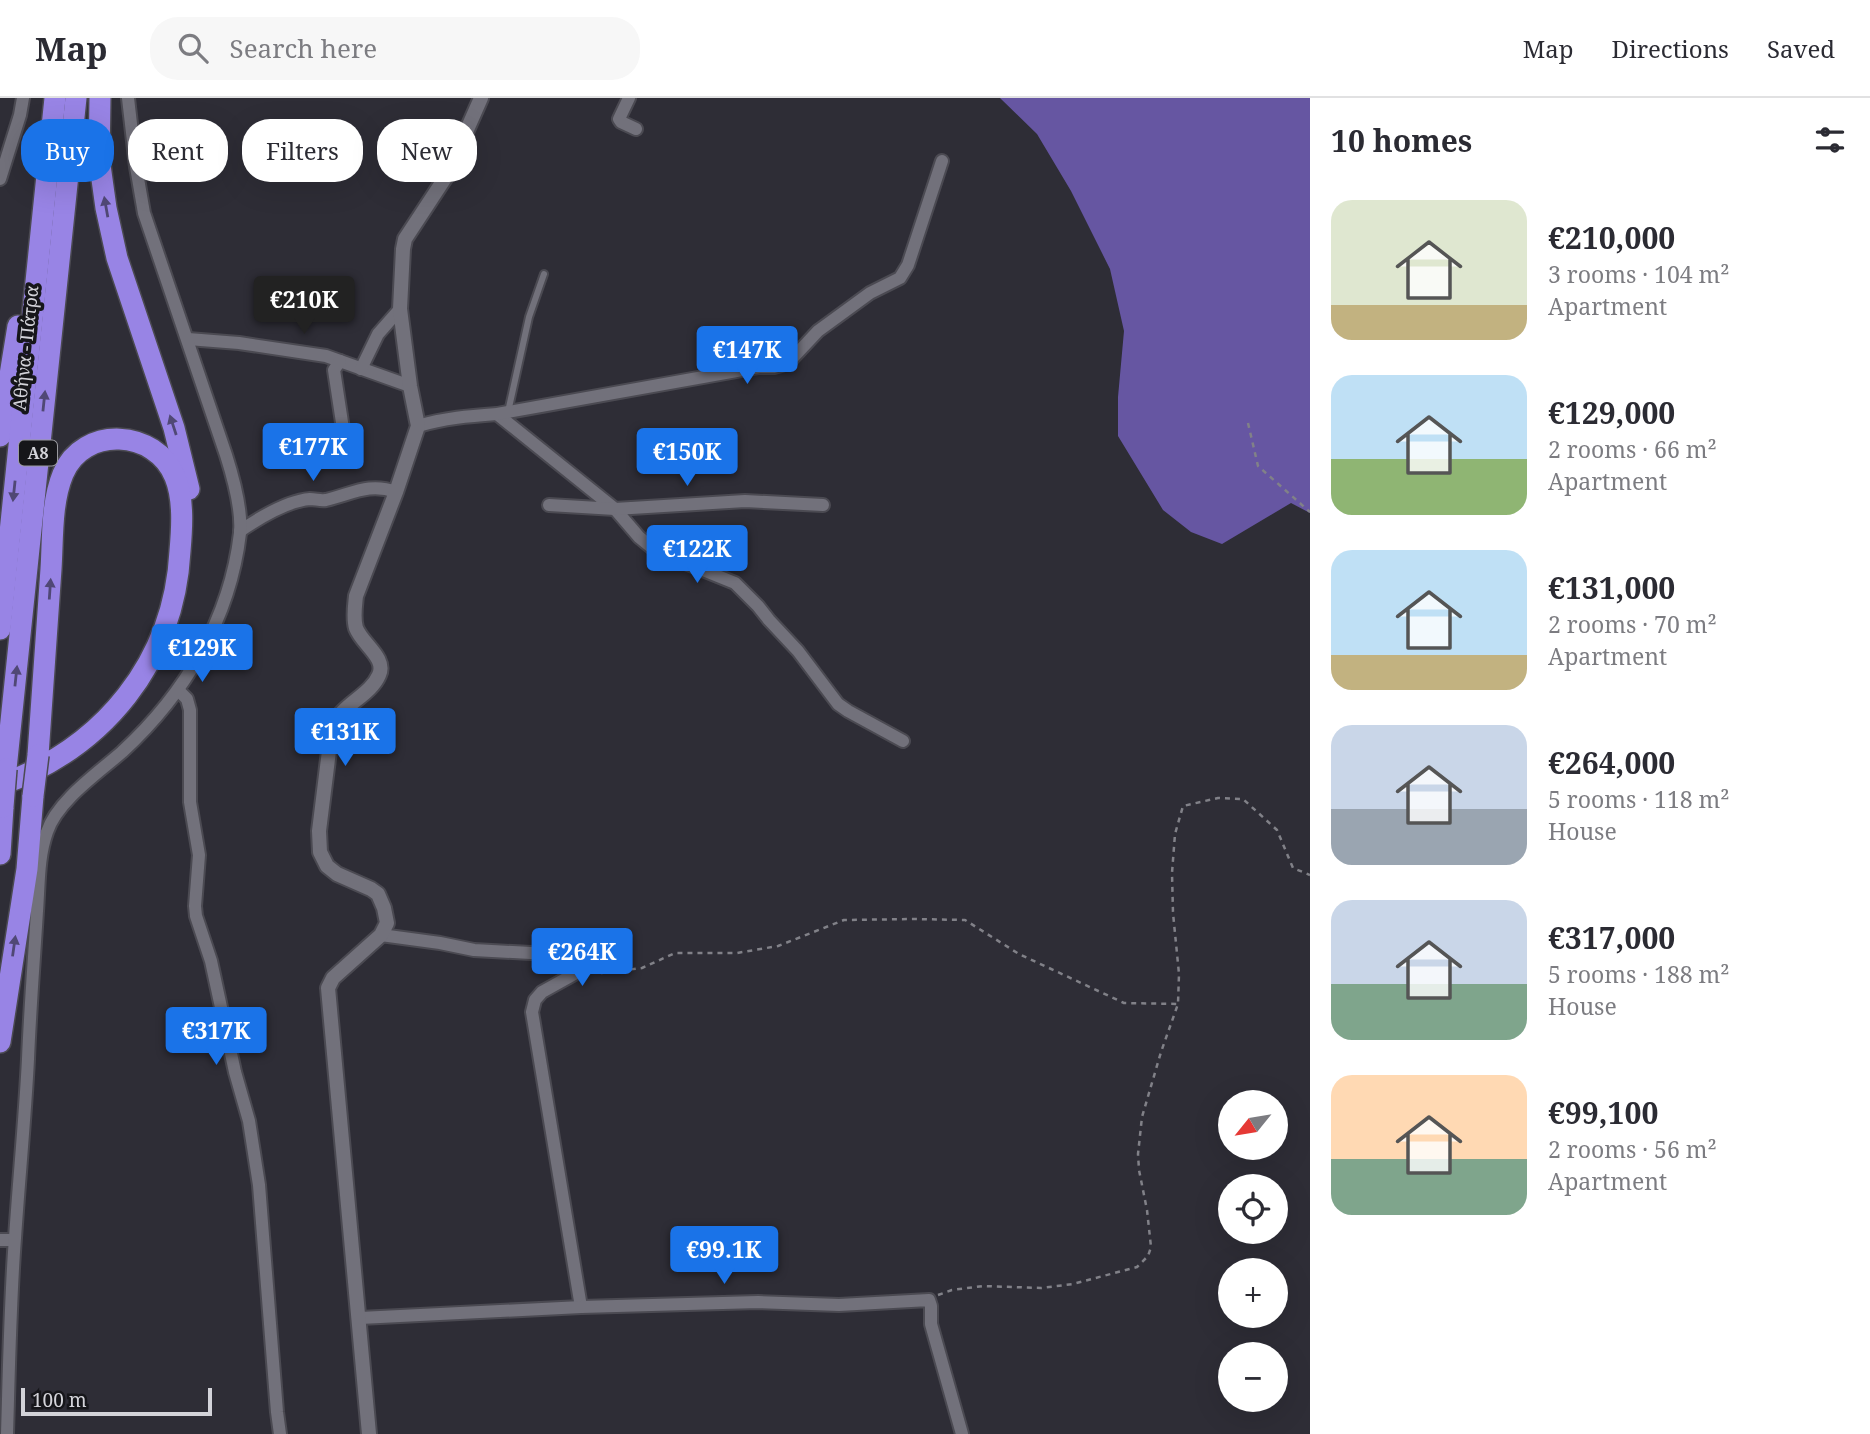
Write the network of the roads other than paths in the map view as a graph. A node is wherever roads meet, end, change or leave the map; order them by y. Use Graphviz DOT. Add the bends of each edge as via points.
graph roads {
  1 [pos="23,98"];
  2 [pos="55,98"];
  3 [pos="76,98"];
  4 [pos="100,98"];
  5 [pos="128,98"];
  6 [pos="481,98"];
  7 [pos="629,98"];
  8 [pos="52,119"];
  9 [pos="636,129"];
  10 [pos="942,161"];
  11 [pos="0,179"];
  12 [pos="42,182"];
  13 [pos="45,182"];
  14 [pos="544,274"];
  15 [pos="400,309"];
  16 [pos="188,339"];
  17 [pos="340,362"];
  18 [pos="361,369"];
  19 [pos="410,386"];
  20 [pos="503,413"];
  21 [pos="418,426"];
  22 [pos="343,429"];
  23 [pos="0,436"];
  24 [pos="396,492"];
  25 [pos="549,505"];
  26 [pos="823,505"];
  27 [pos="615,509"];
  28 [pos="240,531"];
  29 [pos="0,629"];
  30 [pos="178,690"];
  31 [pos="903,741"];
  32 [pos="3,777"];
  33 [pos="2,802"];
  34 [pos="0,854"];
  35 [pos="381,935"];
  36 [pos="0,1042"];
  37 [pos="0,1240"];
  38 [pos="15,1240"];
  39 [pos="581,1307"];
  40 [pos="360,1318"];
  41 [pos="7,1434"];
  42 [pos="280,1434"];
  43 [pos="369,1434"];
  44 [pos="962,1434"];
  1 -- 11 [label="street"];
  2 -- 8 [label="highway, Αθήνα - Πάτρα / Α8"];
  32 -- 3 [label="highway, Αθήνα - Πάτρα / Α8, one-way"];
  33 -- 4 [label="highway, one-way" via="64,768 124,717 167,648 188,581 189,489 174,428 117,258 99,158"];
  5 -- 16 [label="street" via="145,213"];
  6 -- 15 [label="street" via="446,175 405,239"];
  7 -- 9 [label="street" via="619,119"];
  10 -- 20 [label="street" via="900,278 870,293 818,331 788,363"];
  12 -- 23 [label="highway"];
  13 -- 29 [label="highway, Αθήνα - Πάτρα / Α8, one-way"];
  14 -- 20 [label="lane"];
  15 -- 18 [label="street" via="378,334"];
  15 -- 19 [label="street"];
  16 -- 17 [label="street" via="239,342"];
  16 -- 28 [label="street" via="236,487"];
  17 -- 18 [label="street"];
  17 -- 22 [label="street" via="334,370"];
  18 -- 19 [label="street"];
  19 -- 21 [label="street"];
  20 -- 21 [label="street"];
  20 -- 27 [label="street"];
  21 -- 24 [label="street"];
  24 -- 28 [label="street" via="383,487 322,501 310,499 275,510"];
  24 -- 35 [label="street" via="354,612 355,626 381,669 378,678 342,711 332,727 319,831 320,852 327,866 371,889 382,900 387,923"];
  25 -- 27 [label="street"];
  26 -- 27 [label="street" via="745,501"];
  27 -- 31 [label="street" via="656,551 735,583 798,651 838,704"];
  28 -- 30 [label="street" via="225,600 197,662"];
  30 -- 38 [label="street" via="141,734 72,795 47,831 41,859"];
  30 -- 42 [label="street" via="190,710 190,802 199,855 196,916 249,1121 259,1185"];
  32 -- 33 [label="highway, Αθήνα - Πάτρα / Α8, bridge"];
  36 -- 32 [label="highway, one-way, bridge" via="27,869 33,796 38,755 54,528 60,484 72,459 95,443 122,438 149,446 169,466 179,492 177,580 158,644 129,694 92,733 48,764"];
  33 -- 34 [label="highway, Αθήνα - Πάτρα / Α8"];
  35 -- 39 [label="street" via="474,950 531,953 600,936 613,939 612,953 542,992 532,1012"];
  35 -- 40 [label="street" via="333,978 328,988"];
  37 -- 38 [label="street"];
  38 -- 41 [label="street"];
  39 -- 40 [label="street"];
  39 -- 44 [label="street" via="929,1300 931,1324"];
  40 -- 43 [label="street"];
}
